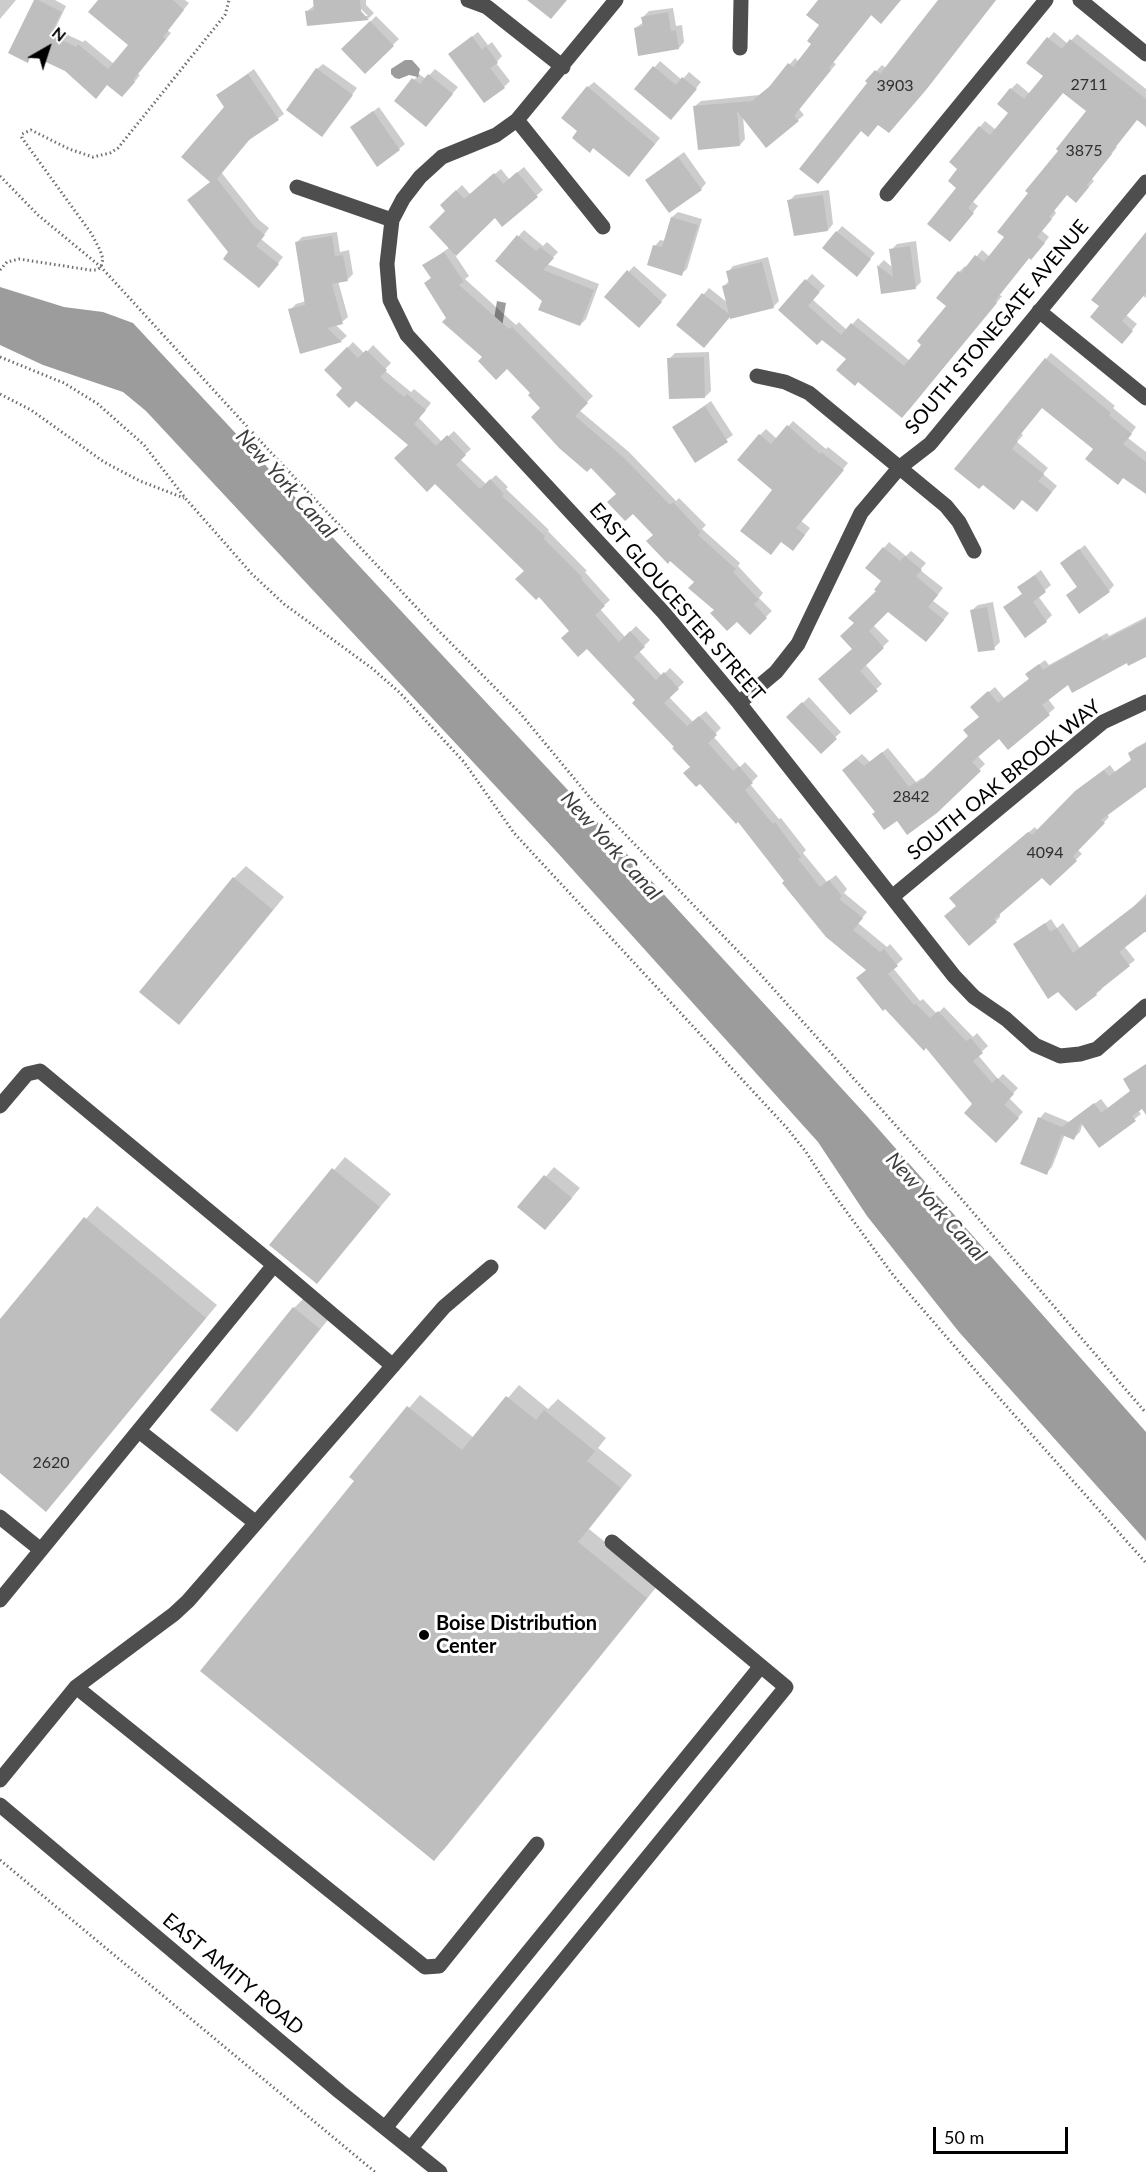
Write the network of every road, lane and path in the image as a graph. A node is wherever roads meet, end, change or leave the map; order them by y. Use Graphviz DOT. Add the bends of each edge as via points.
graph roads {
  1 [pos="229,0"];
  2 [pos="468,0"];
  3 [pos="616,0"];
  4 [pos="741,0"];
  5 [pos="1046,0"];
  6 [pos="1080,0"];
  7 [pos="740,48"];
  8 [pos="1146,54"];
  9 [pos="562,67"];
  10 [pos="517,120"];
  11 [pos="0,176"];
  12 [pos="1146,182"];
  13 [pos="297,187"];
  14 [pos="887,194"];
  15 [pos="392,220"];
  16 [pos="603,227"];
  17 [pos="101,267"];
  18 [pos="0,270"];
  19 [pos="1039,311"];
  20 [pos="0,359"];
  21 [pos="757,376"];
  22 [pos="0,394"];
  23 [pos="1146,398"];
  24 [pos="898,468"];
  25 [pos="186,498"];
  26 [pos="974,551"];
  27 [pos="1146,702"];
  28 [pos="739,703"];
  29 [pos="892,897"];
  30 [pos="1146,1006"];
  31 [pos="0,1106"];
  32 [pos="274,1265"];
  33 [pos="491,1267"];
  34 [pos="393,1365"];
  35 [pos="1146,1413"];
  36 [pos="139,1431"];
  37 [pos="0,1517"];
  38 [pos="256,1523"];
  39 [pos="612,1542"];
  40 [pos="41,1550"];
  41 [pos="1146,1563"];
  42 [pos="0,1600"];
  43 [pos="761,1666"];
  44 [pos="76,1686"];
  45 [pos="0,1780"];
  46 [pos="0,1805"];
  47 [pos="537,1844"];
  48 [pos="0,1860"];
  49 [pos="385,2128"];
  50 [pos="411,2148"];
  51 [pos="375,2172"];
  52 [pos="440,2172"];
  1 -- 17 [label="path" via="225,15 118,148 93,157 31,130 22,134 91,232 103,259"];
  2 -- 9 [label="street" via="487,7"];
  3 -- 9 [label="street"];
  4 -- 7 [label="street"];
  5 -- 14 [label="street"];
  6 -- 8 [label="street"];
  9 -- 10 [label="street"];
  10 -- 15 [label="street" via="496,135 442,157 420,177"];
  10 -- 16 [label="street"];
  11 -- 17 [label="path" via="38,215"];
  12 -- 19 [label="street, SOUTH STONEGATE AVENUE"];
  13 -- 15 [label="street"];
  15 -- 28 [label="street, EAST GLOUCESTER STREET" via="387,264 390,300 407,335 664,613"];
  17 -- 18 [label="path" via="90,270 19,259 7,262"];
  17 -- 35 [label="path" via="433,625 520,713 592,800 761,975"];
  19 -- 23 [label="street"];
  19 -- 24 [label="street, SOUTH STONEGATE AVENUE" via="930,444"];
  20 -- 25 [label="path" via="64,383 98,404 144,445"];
  21 -- 24 [label="street" via="809,393"];
  22 -- 25 [label="path" via="31,410 104,462"];
  24 -- 26 [label="street" via="946,506"];
  24 -- 28 [label="street, SOUTH STONEGATE AVENUE" via="861,513 798,644 776,672"];
  25 -- 41 [label="path" via="252,574 284,604 373,669 464,762 514,833 787,1128 893,1275"];
  27 -- 29 [label="street, SOUTH OAK BROOK WAY" via="1103,722"];
  28 -- 29 [label="street, EAST GLOUCESTER STREET"];
  29 -- 30 [label="street, EAST GLOUCESTER STREET" via="974,997 1035,1045 1060,1056 1097,1049"];
  31 -- 32 [label="street" via="27,1074 40,1071"];
  32 -- 34 [label="street"];
  32 -- 36 [label="street"];
  33 -- 34 [label="street" via="444,1307"];
  34 -- 38 [label="street"];
  36 -- 38 [label="street"];
  36 -- 40 [label="street"];
  37 -- 40 [label="street"];
  38 -- 44 [label="street" via="181,1608"];
  39 -- 43 [label="street"];
  40 -- 42 [label="street"];
  43 -- 49 [label="street"];
  43 -- 50 [label="street" via="786,1687"];
  44 -- 45 [label="street"];
  44 -- 47 [label="street" via="425,1967 439,1966"];
  46 -- 49 [label="street, EAST AMITY ROAD"];
  48 -- 51 [label="path"];
  49 -- 50 [label="street, EAST AMITY ROAD"];
  50 -- 52 [label="street, EAST AMITY ROAD"];
}
